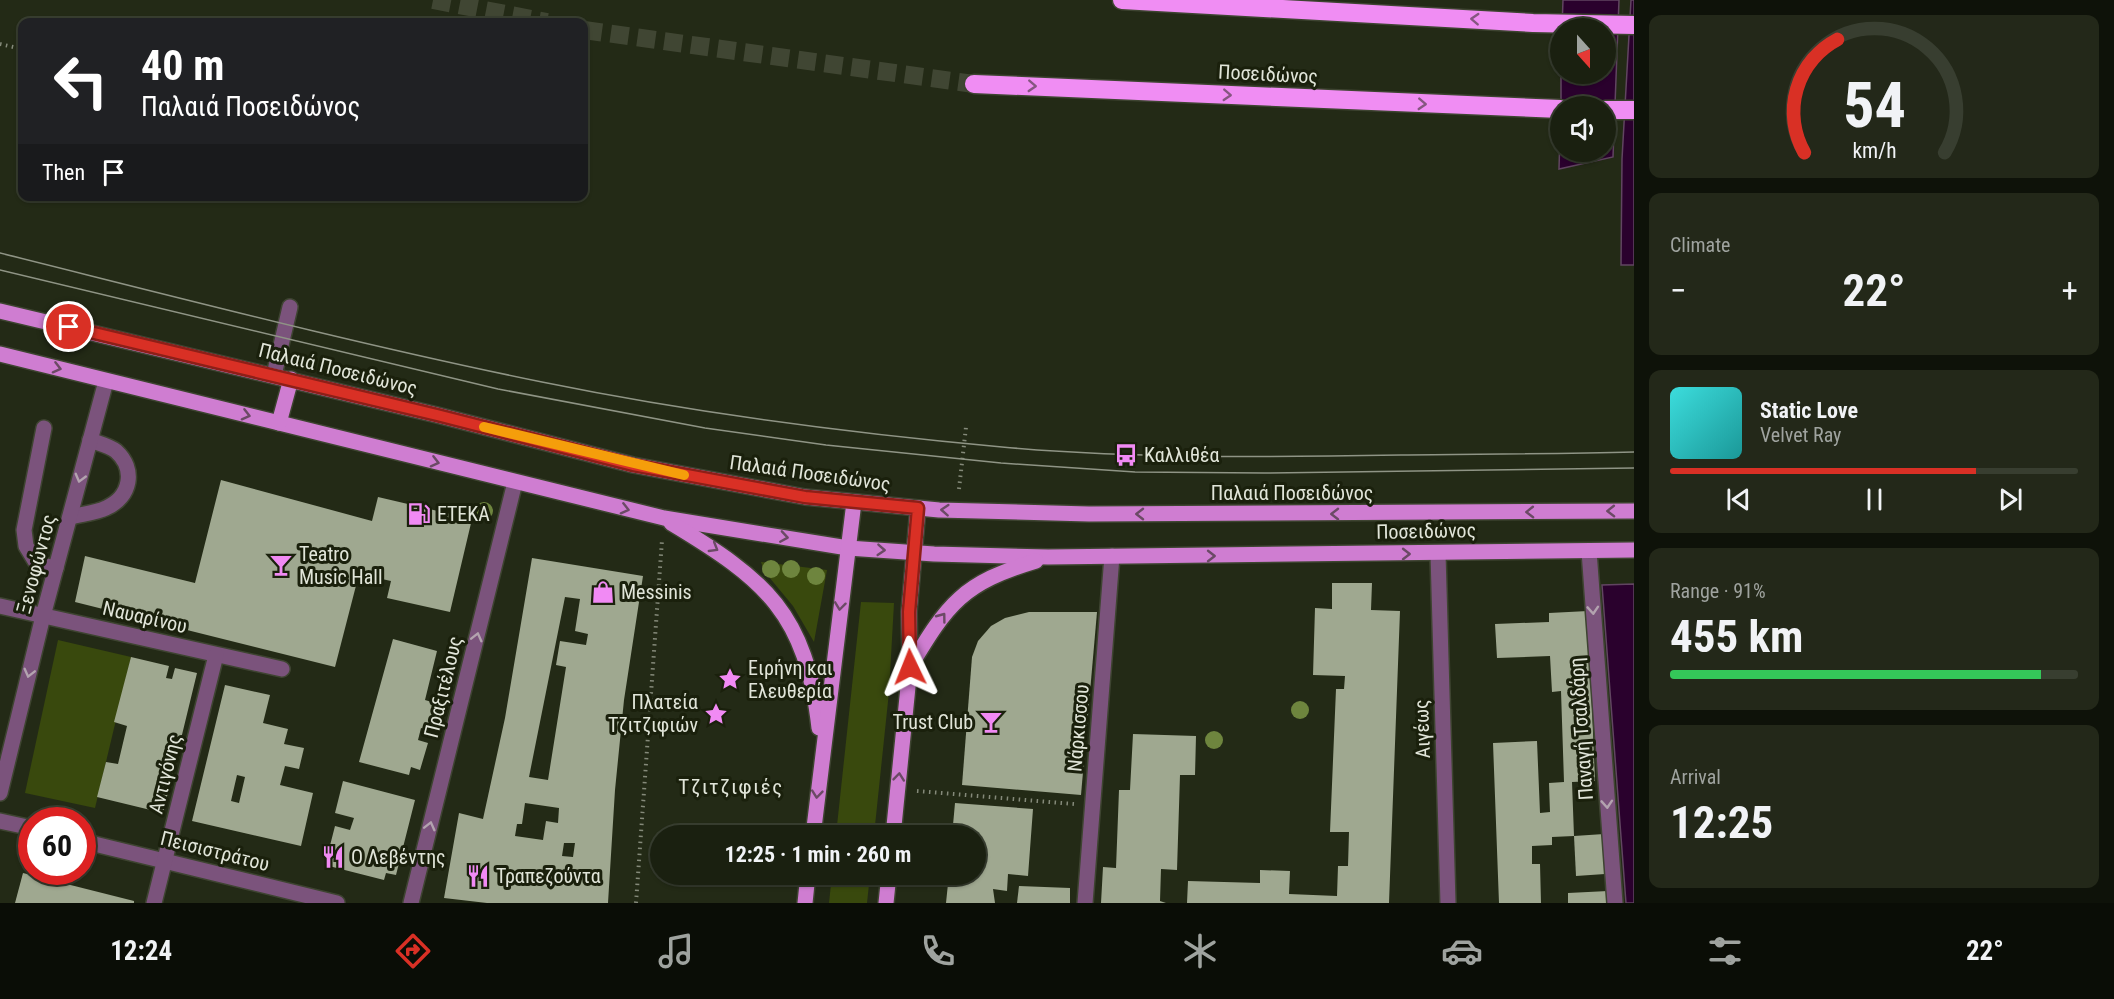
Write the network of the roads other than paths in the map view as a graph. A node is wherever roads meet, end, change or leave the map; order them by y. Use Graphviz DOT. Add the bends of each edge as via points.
graph roads {
  1 [pos="1122,0"];
  2 [pos="1634,25"];
  3 [pos="974,84"];
  4 [pos="1550,109"];
  5 [pos="1616,110"];
  6 [pos="1634,110"];
  7 [pos="290,306"];
  8 [pos="0,311"];
  9 [pos="0,354"];
  10 [pos="274,375"];
  11 [pos="291,379"];
  12 [pos="106,381"];
  13 [pos="279,423"];
  14 [pos="44,428"];
  15 [pos="90,440"];
  16 [pos="515,482"];
  17 [pos="854,502"];
  18 [pos="918,508"];
  19 [pos="1634,511"];
  20 [pos="70,517"];
  21 [pos="664,518"];
  22 [pos="848,548"];
  23 [pos="1634,550"];
  24 [pos="1589,551"];
  25 [pos="913,553"];
  26 [pos="1438,554"];
  27 [pos="1112,556"];
  28 [pos="1048,557"];
  29 [pos="56,568"];
  30 [pos="0,606"];
  31 [pos="43,616"];
  32 [pos="216,655"];
  33 [pos="910,667"];
  34 [pos="282,669"];
  35 [pos="822,753"];
  36 [pos="0,793"];
  37 [pos="0,821"];
  38 [pos="18,825"];
  39 [pos="814,825"];
  40 [pos="894,825"];
  41 [pos="96,844"];
  42 [pos="165,861"];
  43 [pos="807,885"];
  44 [pos="888,885"];
  45 [pos="154,903"];
  46 [pos="337,903"];
  47 [pos="411,903"];
  48 [pos="805,903"];
  49 [pos="886,903"];
  50 [pos="1085,903"];
  51 [pos="1448,903"];
  52 [pos="1615,903"];
  2 -- 1 [label="highway, one-way"];
  3 -- 4 [label="highway, Ποσειδώνος, one-way"];
  5 -- 6 [label="highway"];
  7 -- 10 [label="street"];
  8 -- 10 [label="main road, Παλαιά Ποσειδώνος"];
  9 -- 12 [label="main road, one-way"];
  10 -- 11 [label="main road, Παλαιά Ποσειδώνος"];
  11 -- 13 [label="main road"];
  11 -- 17 [label="main road, Παλαιά Ποσειδώνος" via="633,465 722,483"];
  12 -- 13 [label="main road, one-way"];
  12 -- 15 [label="street, Ξενοφώντος"];
  13 -- 16 [label="main road, one-way"];
  14 -- 29 [label="street" via="24,530 26,546 37,564"];
  15 -- 20 [label="street, Ξενοφώντος, one-way"];
  15 -- 20 [label="street" via="115,450 130,473 118,501 106,509"];
  16 -- 21 [label="main road, one-way"];
  47 -- 16 [label="street, Πραξιτέλους, one-way"];
  17 -- 18 [label="main road, Παλαιά Ποσειδώνος"];
  17 -- 22 [label="main road"];
  19 -- 18 [label="main road, Παλαιά Ποσειδώνος, one-way" via="1089,514"];
  18 -- 25 [label="main road"];
  20 -- 29 [label="street, Ξενοφώντος"];
  21 -- 22 [label="main road, one-way"];
  21 -- 35 [label="main road, one-way" via="729,557 757,582 785,616 805,655 815,689"];
  22 -- 25 [label="main road, one-way"];
  22 -- 35 [label="main road, one-way"];
  23 -- 24 [label="main road"];
  24 -- 26 [label="main road, Ποσειδώνος"];
  24 -- 52 [label="street, Παναγή Τσαλδάρη, one-way"];
  25 -- 28 [label="main road"];
  25 -- 33 [label="main road"];
  27 -- 26 [label="main road, Ποσειδώνος, one-way"];
  26 -- 51 [label="street, Αιγέως"];
  27 -- 28 [label="main road, Ποσειδώνος"];
  27 -- 50 [label="street, Νάρκισσου"];
  33 -- 28 [label="main road, one-way" via="948,609 975,584"];
  29 -- 31 [label="street, Ξενοφώντος"];
  30 -- 31 [label="street, Ναυαρίνου"];
  31 -- 32 [label="street, Ναυαρίνου"];
  31 -- 36 [label="street, Ξενοφώντος, one-way"];
  32 -- 34 [label="street, Ναυαρίνου"];
  32 -- 42 [label="street, Αντιγόνης"];
  40 -- 33 [label="main road, one-way"];
  35 -- 39 [label="main road, one-way"];
  37 -- 38 [label="street"];
  41 -- 42 [label="street, Πεισιστράτου"];
  42 -- 45 [label="street, Αντιγόνης"];
  42 -- 46 [label="street, Πεισιστράτου"];
  43 -- 48 [label="main road"];
  44 -- 49 [label="main road"];
}
